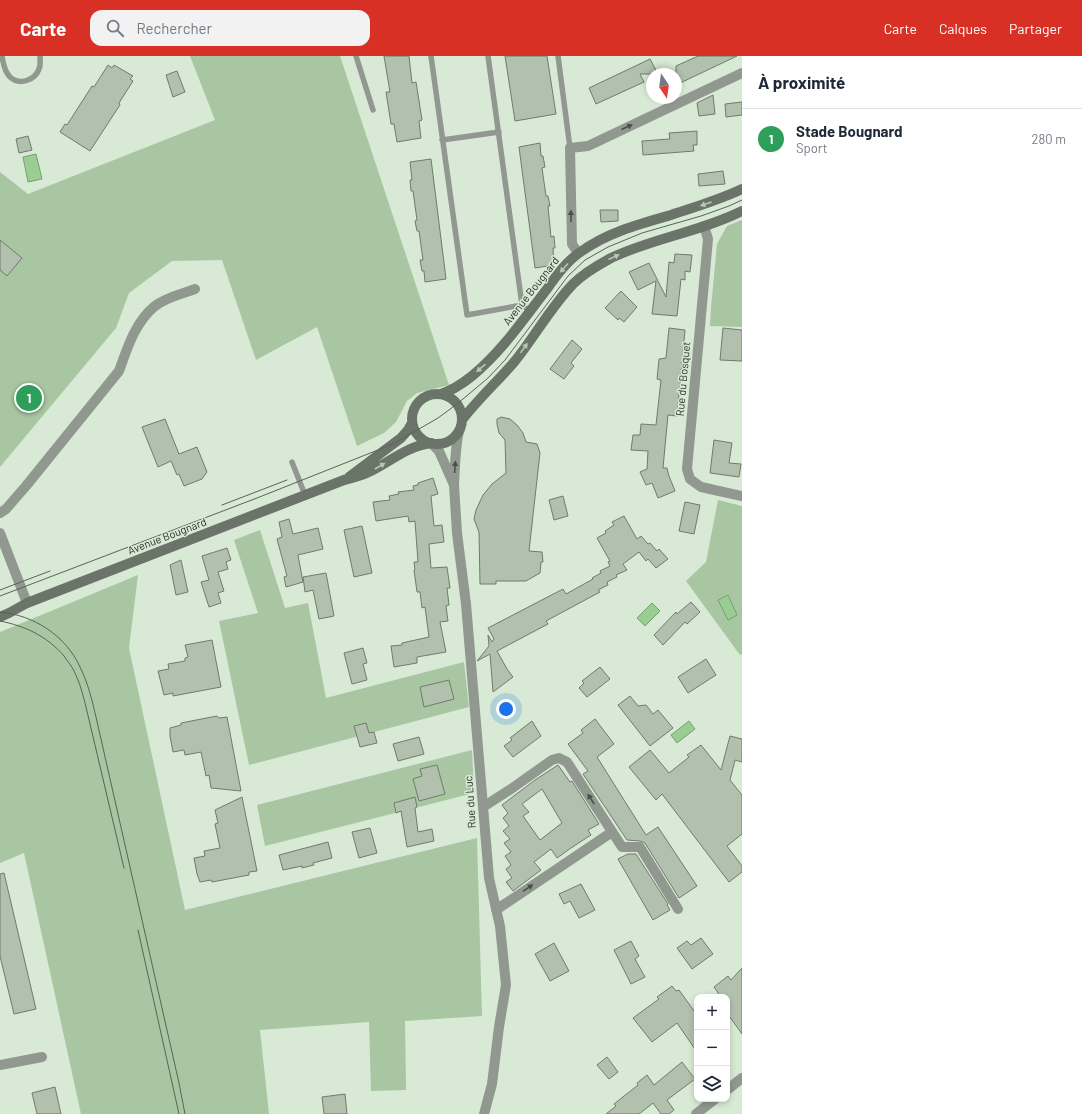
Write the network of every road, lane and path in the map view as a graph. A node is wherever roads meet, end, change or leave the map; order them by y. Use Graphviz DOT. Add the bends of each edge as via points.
graph roads {
  1 [pos="2,56"];
  2 [pos="40,56"];
  3 [pos="356,56"];
  4 [pos="431,56"];
  5 [pos="488,56"];
  6 [pos="558,56"];
  7 [pos="742,72"];
  8 [pos="373,110"];
  9 [pos="498,132"];
  10 [pos="442,140"];
  11 [pos="570,148"];
  12 [pos="742,190"];
  13 [pos="742,211"];
  14 [pos="704,226"];
  15 [pos="578,253"];
  16 [pos="195,289"];
  17 [pos="526,308"];
  18 [pos="441,394"];
  19 [pos="462,420"];
  20 [pos="412,423"];
  21 [pos="459,431"];
  22 [pos="431,443"];
  23 [pos="292,462"];
  24 [pos="344,480"];
  25 [pos="454,485"];
  26 [pos="305,495"];
  27 [pos="742,496"];
  28 [pos="0,513"];
  29 [pos="0,533"];
  30 [pos="27,603"];
  31 [pos="0,617"];
  32 [pos="483,807"];
  33 [pos="612,832"];
  34 [pos="678,908"];
  35 [pos="496,910"];
  36 [pos="42,1057"];
  37 [pos="0,1065"];
  38 [pos="742,1078"];
  39 [pos="730,1088"];
  40 [pos="711,1102"];
  41 [pos="484,1114"];
  42 [pos="696,1114"];
  1 -- 2 [label="lane" via="4,67 10,76 16,80 27,81 36,76 40,67"];
  3 -- 8 [label="lane"];
  4 -- 10 [label="lane"];
  5 -- 9 [label="lane"];
  6 -- 11 [label="lane"];
  11 -- 7 [label="street, one-way" via="588,146"];
  9 -- 10 [label="lane"];
  9 -- 17 [label="lane"];
  10 -- 17 [label="lane" via="466,315"];
  15 -- 11 [label="street, one-way" via="572,244"];
  12 -- 15 [label="main road, Avenue Bougnard, one-way" via="635,225"];
  13 -- 14 [label="main road"];
  19 -- 14 [label="main road, one-way" via="516,360 574,283 611,258"];
  14 -- 27 [label="street, Rue du Bosquet" via="708,238 687,469 690,479 701,487"];
  15 -- 17 [label="main road, Avenue Bougnard, one-way"];
  16 -- 28 [label="street" via="155,306 140,323 119,371 26,486"];
  17 -- 18 [label="main road, Avenue Bougnard, one-way" via="502,347 484,366 451,391"];
  18 -- 19 [label="main road" via="453,399 461,411"];
  18 -- 20 [label="main road, Avenue Bougnard" via="433,394 420,400 412,414"];
  19 -- 21 [label="main road"];
  20 -- 22 [label="main road" via="420,437"];
  20 -- 24 [label="main road, Avenue Bougnard" via="401,438"];
  21 -- 22 [label="main road, Avenue Bougnard" via="447,442"];
  25 -- 21 [label="street, Rue du Luc, one-way"];
  24 -- 22 [label="main road, Avenue Bougnard, one-way" via="359,477 420,444"];
  22 -- 25 [label="street, Rue du Luc" via="439,451"];
  23 -- 26 [label="lane"];
  24 -- 26 [label="main road, Avenue Bougnard"];
  25 -- 32 [label="street, Rue du Luc"];
  26 -- 30 [label="main road, Avenue Bougnard"];
  29 -- 30 [label="street"];
  30 -- 31 [label="main road, Avenue Bougnard"];
  33 -- 32 [label="street, one-way" via="567,762 559,758 552,760"];
  32 -- 35 [label="street, Rue du Luc" via="488,878"];
  33 -- 34 [label="street" via="622,847 640,847"];
  35 -- 33 [label="street, one-way"];
  35 -- 41 [label="street, Rue du Luc" via="506,985 492,1084"];
  36 -- 37 [label="street"];
  38 -- 39 [label="street"];
  40 -- 42 [label="street"];
}
